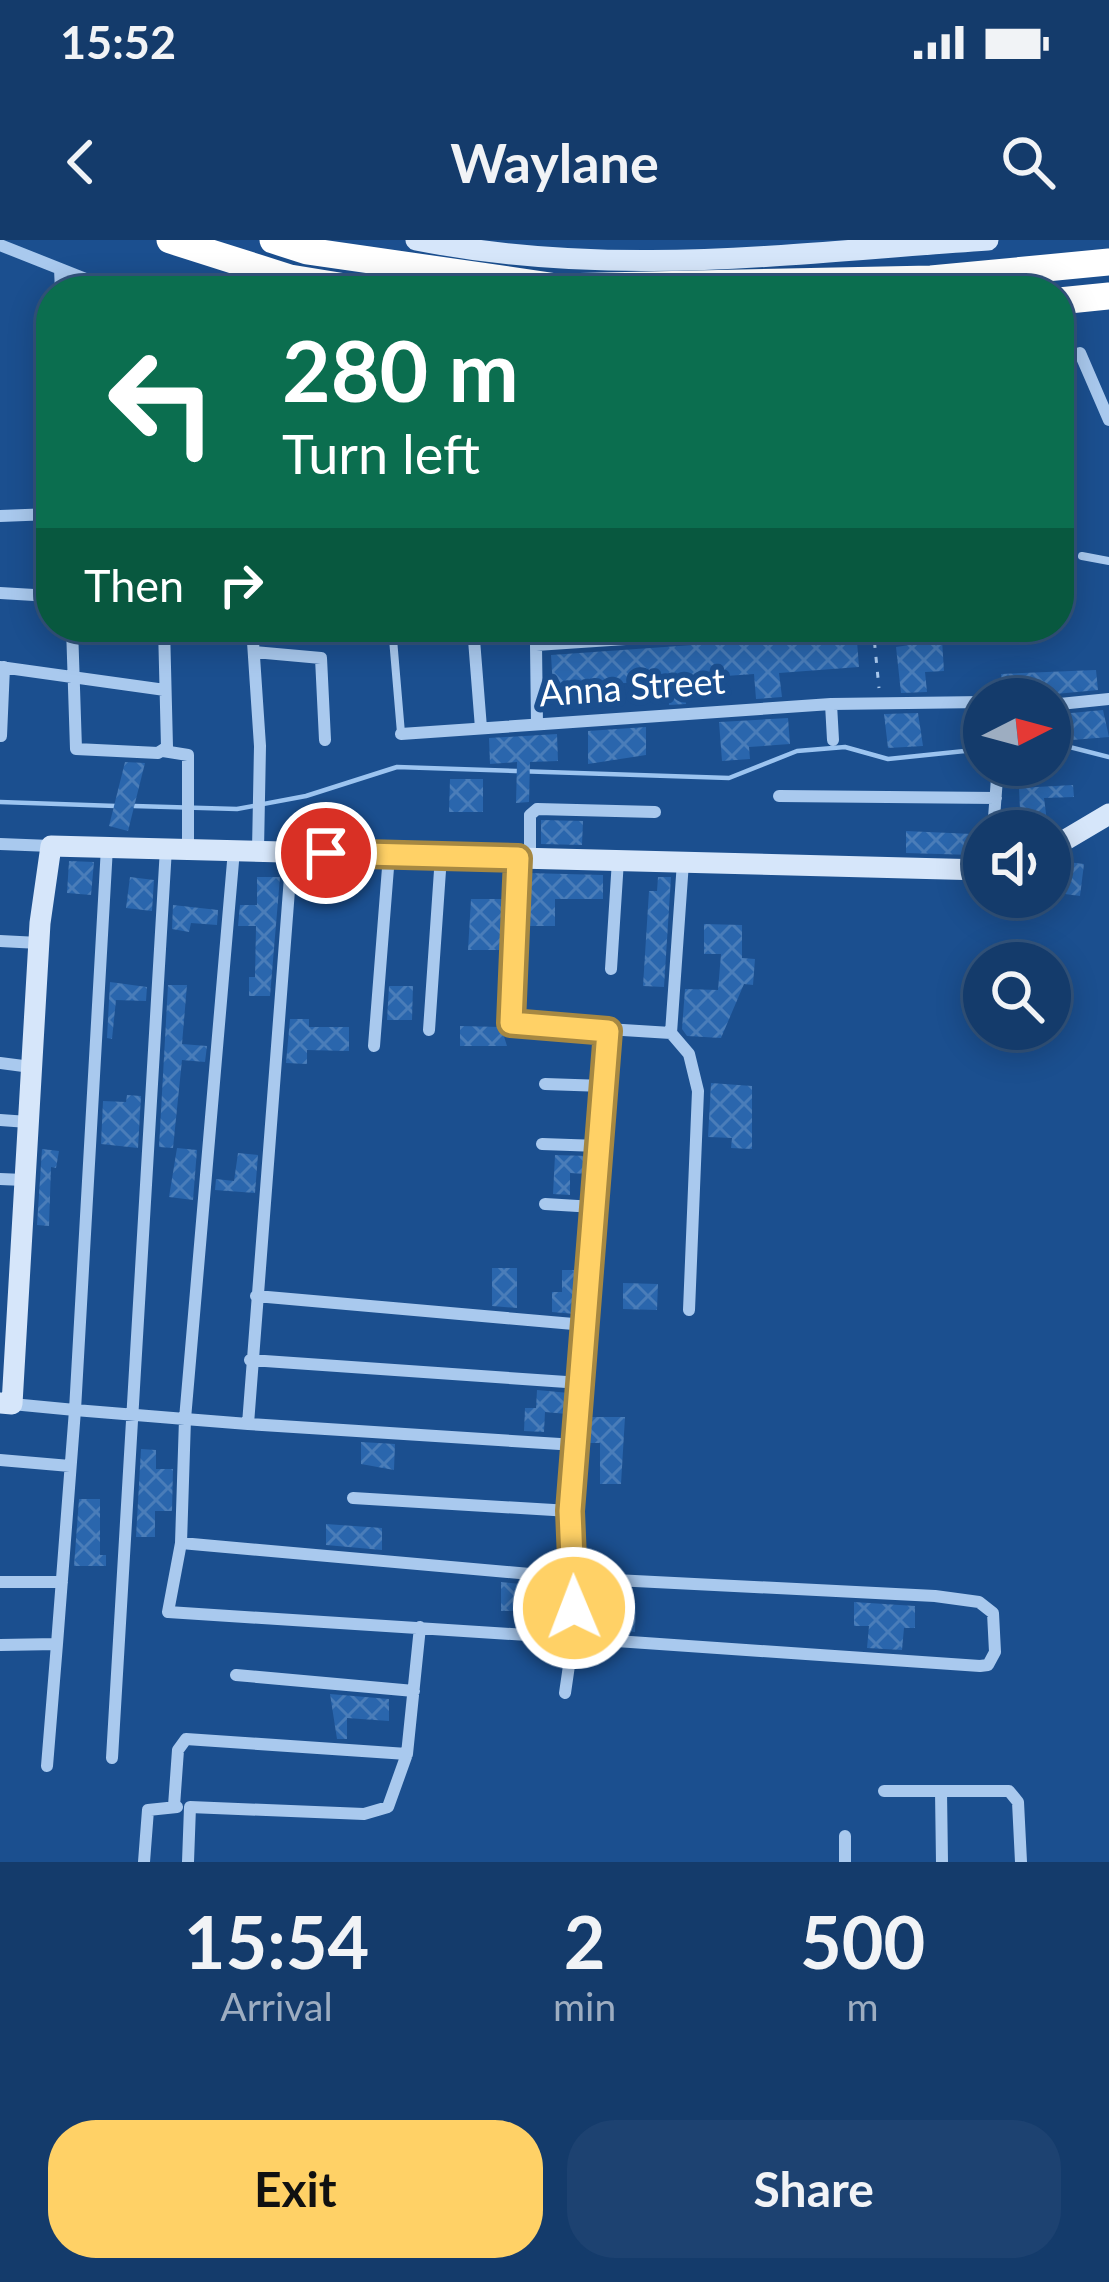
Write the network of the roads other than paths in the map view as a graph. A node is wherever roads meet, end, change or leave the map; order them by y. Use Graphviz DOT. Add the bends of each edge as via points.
graph roads {
  1 [pos="170,240"];
  2 [pos="273,240"];
  3 [pos="416,240"];
  4 [pos="988,240"];
  5 [pos="0,245"];
  6 [pos="1109,262"];
  7 [pos="60,269"];
  8 [pos="60,276"];
  9 [pos="78,276"];
  10 [pos="284,276"];
  11 [pos="481,276"];
  12 [pos="962,276"];
  13 [pos="1109,296"];
  14 [pos="1074,300"];
  15 [pos="1080,353"];
  16 [pos="1109,420"];
  17 [pos="36,515"];
  18 [pos="0,516"];
  19 [pos="1082,556"];
  20 [pos="1109,561"];
  21 [pos="0,593"];
  22 [pos="36,595"];
  23 [pos="73,642"];
  24 [pos="164,642"];
  25 [pos="253,642"];
  26 [pos="393,642"];
  27 [pos="474,642"];
  28 [pos="570,642"];
  29 [pos="254,652"];
  30 [pos="2,667"];
  31 [pos="74,678"];
  32 [pos="165,690"];
  33 [pos="1109,700"];
  34 [pos="963,702"];
  35 [pos="831,704"];
  36 [pos="1071,704"];
  37 [pos="537,724"];
  38 [pos="481,728"];
  39 [pos="401,734"];
  40 [pos="2,736"];
  41 [pos="325,740"];
  42 [pos="833,740"];
  43 [pos="164,751"];
  44 [pos="996,786"];
  45 [pos="779,796"];
  46 [pos="995,798"];
  47 [pos="994,810"];
  48 [pos="655,812"];
  49 [pos="1109,814"];
  50 [pos="1071,837"];
  51 [pos="0,844"];
  52 [pos="107,844"];
  53 [pos="51,846"];
  54 [pos="177,847"];
  55 [pos="234,849"];
  56 [pos="258,850"];
  57 [pos="292,851"];
  58 [pos="389,854"];
  59 [pos="441,856"];
  60 [pos="524,858"];
  61 [pos="618,860"];
  62 [pos="683,862"];
  63 [pos="963,869"];
  64 [pos="0,940"];
  65 [pos="39,943"];
  66 [pos="611,969"];
  67 [pos="429,1030"];
  68 [pos="608,1031"];
  69 [pos="671,1033"];
  70 [pos="374,1046"];
  71 [pos="0,1063"];
  72 [pos="31,1066"];
  73 [pos="545,1084"];
  74 [pos="604,1086"];
  75 [pos="0,1120"];
  76 [pos="28,1122"];
  77 [pos="542,1144"];
  78 [pos="599,1146"];
  79 [pos="0,1179"];
  80 [pos="25,1180"];
  81 [pos="545,1204"];
  82 [pos="594,1207"];
  83 [pos="256,1296"];
  84 [pos="689,1310"];
  85 [pos="585,1325"];
  86 [pos="250,1360"];
  87 [pos="581,1383"];
  88 [pos="6,1403"];
  89 [pos="75,1410"];
  90 [pos="133,1415"];
  91 [pos="185,1419"];
  92 [pos="248,1424"];
  93 [pos="576,1445"];
  94 [pos="0,1460"];
  95 [pos="70,1466"];
  96 [pos="353,1498"];
  97 [pos="570,1511"];
  98 [pos="181,1543"];
  99 [pos="575,1578"];
  100 [pos="0,1582"];
  101 [pos="62,1582"];
  102 [pos="420,1627"];
  103 [pos="574,1638"];
  104 [pos="57,1643"];
  105 [pos="0,1645"];
  106 [pos="236,1675"];
  107 [pos="414,1691"];
  108 [pos="565,1694"];
  109 [pos="407,1754"];
  110 [pos="112,1758"];
  111 [pos="47,1766"];
  112 [pos="884,1791"];
  113 [pos="940,1791"];
  114 [pos="174,1807"];
  115 [pos="190,1807"];
  116 [pos="844,1837"];
  117 [pos="144,1862"];
  118 [pos="188,1862"];
  119 [pos="845,1862"];
  120 [pos="942,1862"];
  121 [pos="1021,1862"];
  1 -- 10 [label="highway"];
  2 -- 11 [label="highway"];
  3 -- 4 [label="street" via="520,259 676,264"];
  5 -- 7 [label="street"];
  6 -- 12 [label="highway"];
  7 -- 8 [label="street"];
  7 -- 9 [label="street"];
  13 -- 14 [label="highway"];
  15 -- 16 [label="street"];
  17 -- 18 [label="street"];
  19 -- 20 [label="lane"];
  21 -- 22 [label="street"];
  23 -- 31 [label="street"];
  24 -- 32 [label="street"];
  25 -- 29 [label="street"];
  26 -- 39 [label="lane"];
  27 -- 38 [label="street"];
  28 -- 37 [label="street" via="532,650"];
  29 -- 41 [label="street" via="321,658"];
  29 -- 56 [label="street"];
  30 -- 31 [label="street"];
  30 -- 40 [label="street"];
  31 -- 32 [label="street"];
  31 -- 43 [label="street" via="76,749"];
  32 -- 43 [label="street"];
  33 -- 36 [label="street"];
  34 -- 35 [label="street, Anna Street"];
  35 -- 37 [label="street, Anna Street"];
  35 -- 42 [label="street"];
  37 -- 38 [label="street, Anna Street"];
  38 -- 39 [label="street, Anna Street"];
  43 -- 54 [label="street" via="188,755"];
  44 -- 46 [label="street"];
  45 -- 46 [label="street"];
  46 -- 47 [label="street"];
  48 -- 60 [label="street" via="537,809"];
  49 -- 50 [label="street"];
  51 -- 53 [label="street"];
  52 -- 53 [label="street"];
  52 -- 54 [label="street"];
  52 -- 89 [label="street"];
  53 -- 65 [label="street"];
  54 -- 55 [label="street"];
  54 -- 90 [label="street"];
  55 -- 56 [label="street"];
  55 -- 91 [label="street"];
  56 -- 57 [label="street"];
  57 -- 58 [label="street"];
  57 -- 83 [label="street"];
  58 -- 59 [label="street"];
  58 -- 70 [label="street"];
  59 -- 60 [label="street"];
  59 -- 67 [label="street"];
  60 -- 61 [label="street"];
  60 -- 68 [label="street" via="511,1023"];
  61 -- 62 [label="street"];
  61 -- 66 [label="street"];
  62 -- 63 [label="street"];
  62 -- 69 [label="street"];
  64 -- 65 [label="street"];
  65 -- 72 [label="street"];
  68 -- 69 [label="street"];
  68 -- 74 [label="street"];
  69 -- 84 [label="street" via="689,1054 698,1090"];
  71 -- 72 [label="street"];
  72 -- 76 [label="street"];
  73 -- 74 [label="street"];
  74 -- 78 [label="street"];
  75 -- 76 [label="street"];
  76 -- 80 [label="street"];
  77 -- 78 [label="street"];
  78 -- 82 [label="street"];
  79 -- 80 [label="street"];
  80 -- 88 [label="street"];
  81 -- 82 [label="street"];
  82 -- 85 [label="street"];
  83 -- 85 [label="street"];
  83 -- 86 [label="street"];
  85 -- 87 [label="street"];
  86 -- 87 [label="street"];
  86 -- 92 [label="street"];
  87 -- 93 [label="street"];
  88 -- 89 [label="street"];
  89 -- 90 [label="street"];
  89 -- 95 [label="street"];
  90 -- 91 [label="street"];
  90 -- 110 [label="street"];
  91 -- 92 [label="street"];
  91 -- 98 [label="street"];
  92 -- 93 [label="street"];
  93 -- 97 [label="street"];
  94 -- 95 [label="street"];
  95 -- 101 [label="street"];
  96 -- 97 [label="street"];
  97 -- 99 [label="street"];
  98 -- 99 [label="street"];
  98 -- 102 [label="street" via="168,1612"];
  99 -- 103 [label="street"];
  99 -- 103 [label="street" via="979,1602 993,1612 995,1652 980,1666"];
  100 -- 101 [label="street"];
  101 -- 104 [label="street"];
  102 -- 103 [label="street"];
  102 -- 107 [label="street"];
  103 -- 108 [label="street"];
  104 -- 105 [label="street"];
  104 -- 111 [label="street"];
  106 -- 107 [label="street"];
  107 -- 109 [label="street"];
  109 -- 114 [label="street" via="186,1739"];
  109 -- 115 [label="street" via="381,1811"];
  112 -- 113 [label="street"];
  113 -- 120 [label="street"];
  113 -- 121 [label="street" via="1015,1795"];
  114 -- 115 [label="street"];
  114 -- 117 [label="street" via="153,1807 143,1818"];
  115 -- 118 [label="street"];
  116 -- 119 [label="street"];
}
